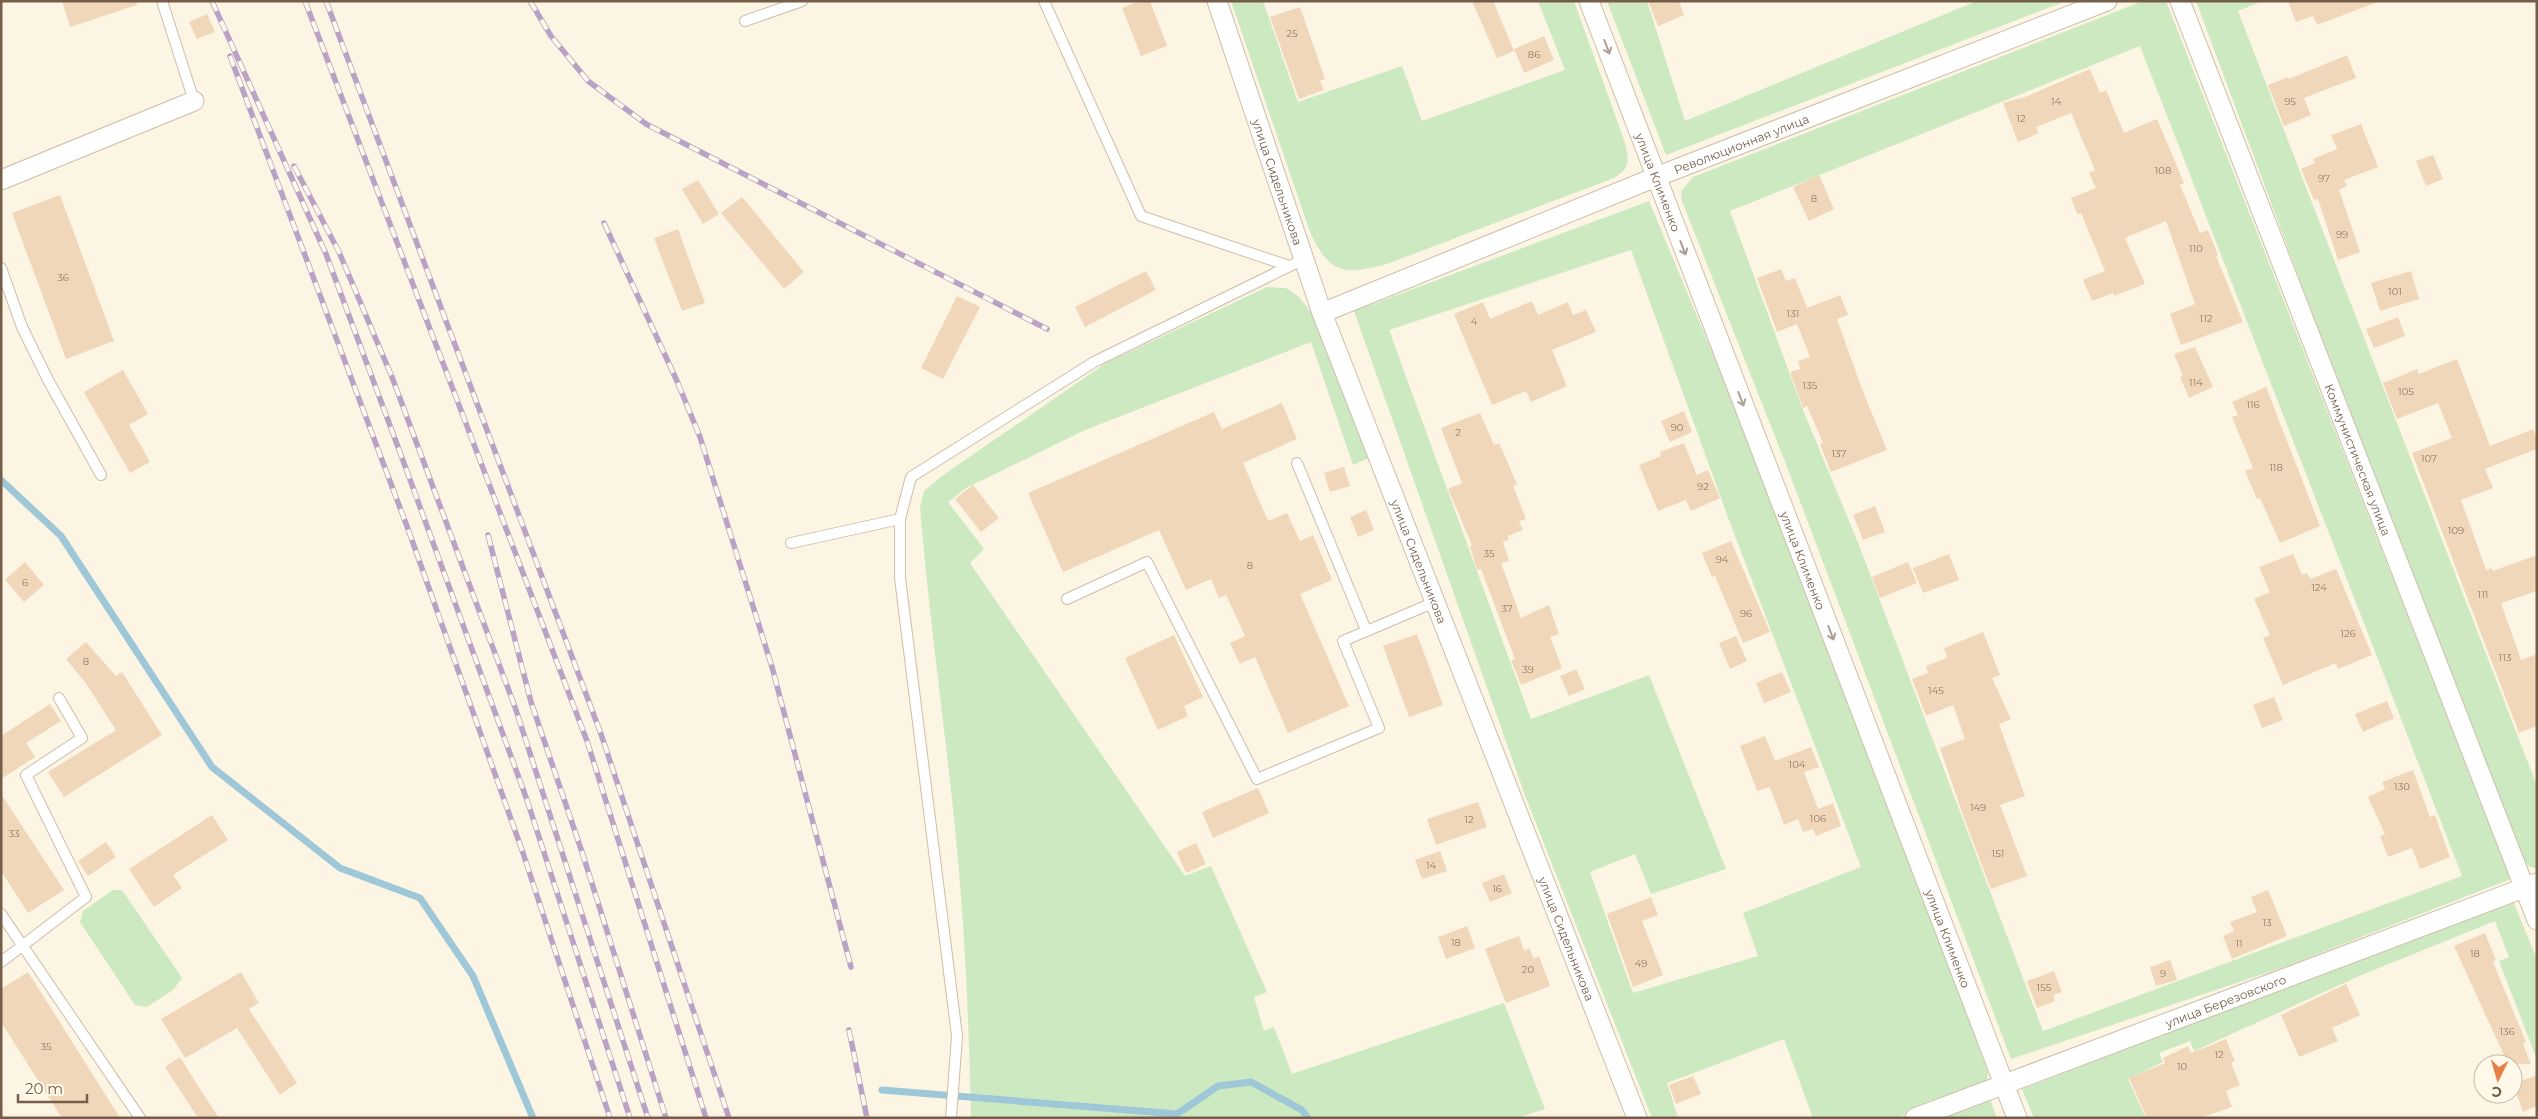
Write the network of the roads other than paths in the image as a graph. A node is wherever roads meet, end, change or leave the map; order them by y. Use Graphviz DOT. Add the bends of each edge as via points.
graph roads {
  1 [pos="162,1"];
  2 [pos="802,1"];
  3 [pos="1044,1"];
  4 [pos="1217,1"];
  5 [pos="1590,1"];
  6 [pos="2107,1"];
  7 [pos="2180,1"];
  8 [pos="746,21"];
  9 [pos="194,101"];
  10 [pos="1656,177"];
  11 [pos="1,180"];
  12 [pos="1296,262"];
  13 [pos="1,268"];
  14 [pos="1322,313"];
  15 [pos="1297,463"];
  16 [pos="101,475"];
  17 [pos="900,519"];
  18 [pos="791,543"];
  19 [pos="1067,599"];
  20 [pos="1435,602"];
  21 [pos="1366,630"];
  22 [pos="59,698"];
  23 [pos="2530,886"];
  24 [pos="1,914"];
  25 [pos="2537,920"];
  26 [pos="24,947"];
  27 [pos="1,962"];
  28 [pos="2004,1083"];
  29 [pos="140,1118"];
  30 [pos="952,1118"];
  31 [pos="1637,1118"];
  32 [pos="1915,1118"];
  33 [pos="2018,1118"];
  1 -- 9 [label="lane"];
  2 -- 8 [label="lane"];
  3 -- 12 [label="lane" via="1141,216"];
  4 -- 12 [label="street, улица Сидельникова"];
  5 -- 10 [label="street, улица Клименко, one-way"];
  6 -- 10 [label="street, Революционная улица"];
  7 -- 23 [label="street, Коммунистическая улица"];
  9 -- 11 [label="street"];
  10 -- 14 [label="street, Революционная улица"];
  10 -- 28 [label="street, улица Клименко, one-way"];
  12 -- 14 [label="street, улица Сидельникова"];
  12 -- 17 [label="lane" via="1094,362 911,477"];
  13 -- 16 [label="lane" via="22,327"];
  14 -- 20 [label="street, улица Сидельникова"];
  15 -- 21 [label="lane"];
  17 -- 18 [label="lane"];
  17 -- 30 [label="lane" via="900,578 957,1036"];
  19 -- 21 [label="lane" via="1147,562 1257,779 1379,728 1342,640"];
  20 -- 21 [label="lane"];
  20 -- 31 [label="street, улица Сидельникова"];
  22 -- 26 [label="lane" via="82,738 26,775 86,897"];
  23 -- 25 [label="street, Коммунистическая улица"];
  23 -- 28 [label="street, улица Березовского"];
  24 -- 26 [label="lane"];
  26 -- 27 [label="lane"];
  26 -- 29 [label="lane"];
  28 -- 32 [label="street, улица Березовского"];
  28 -- 33 [label="street, улица Клименко"];
}
